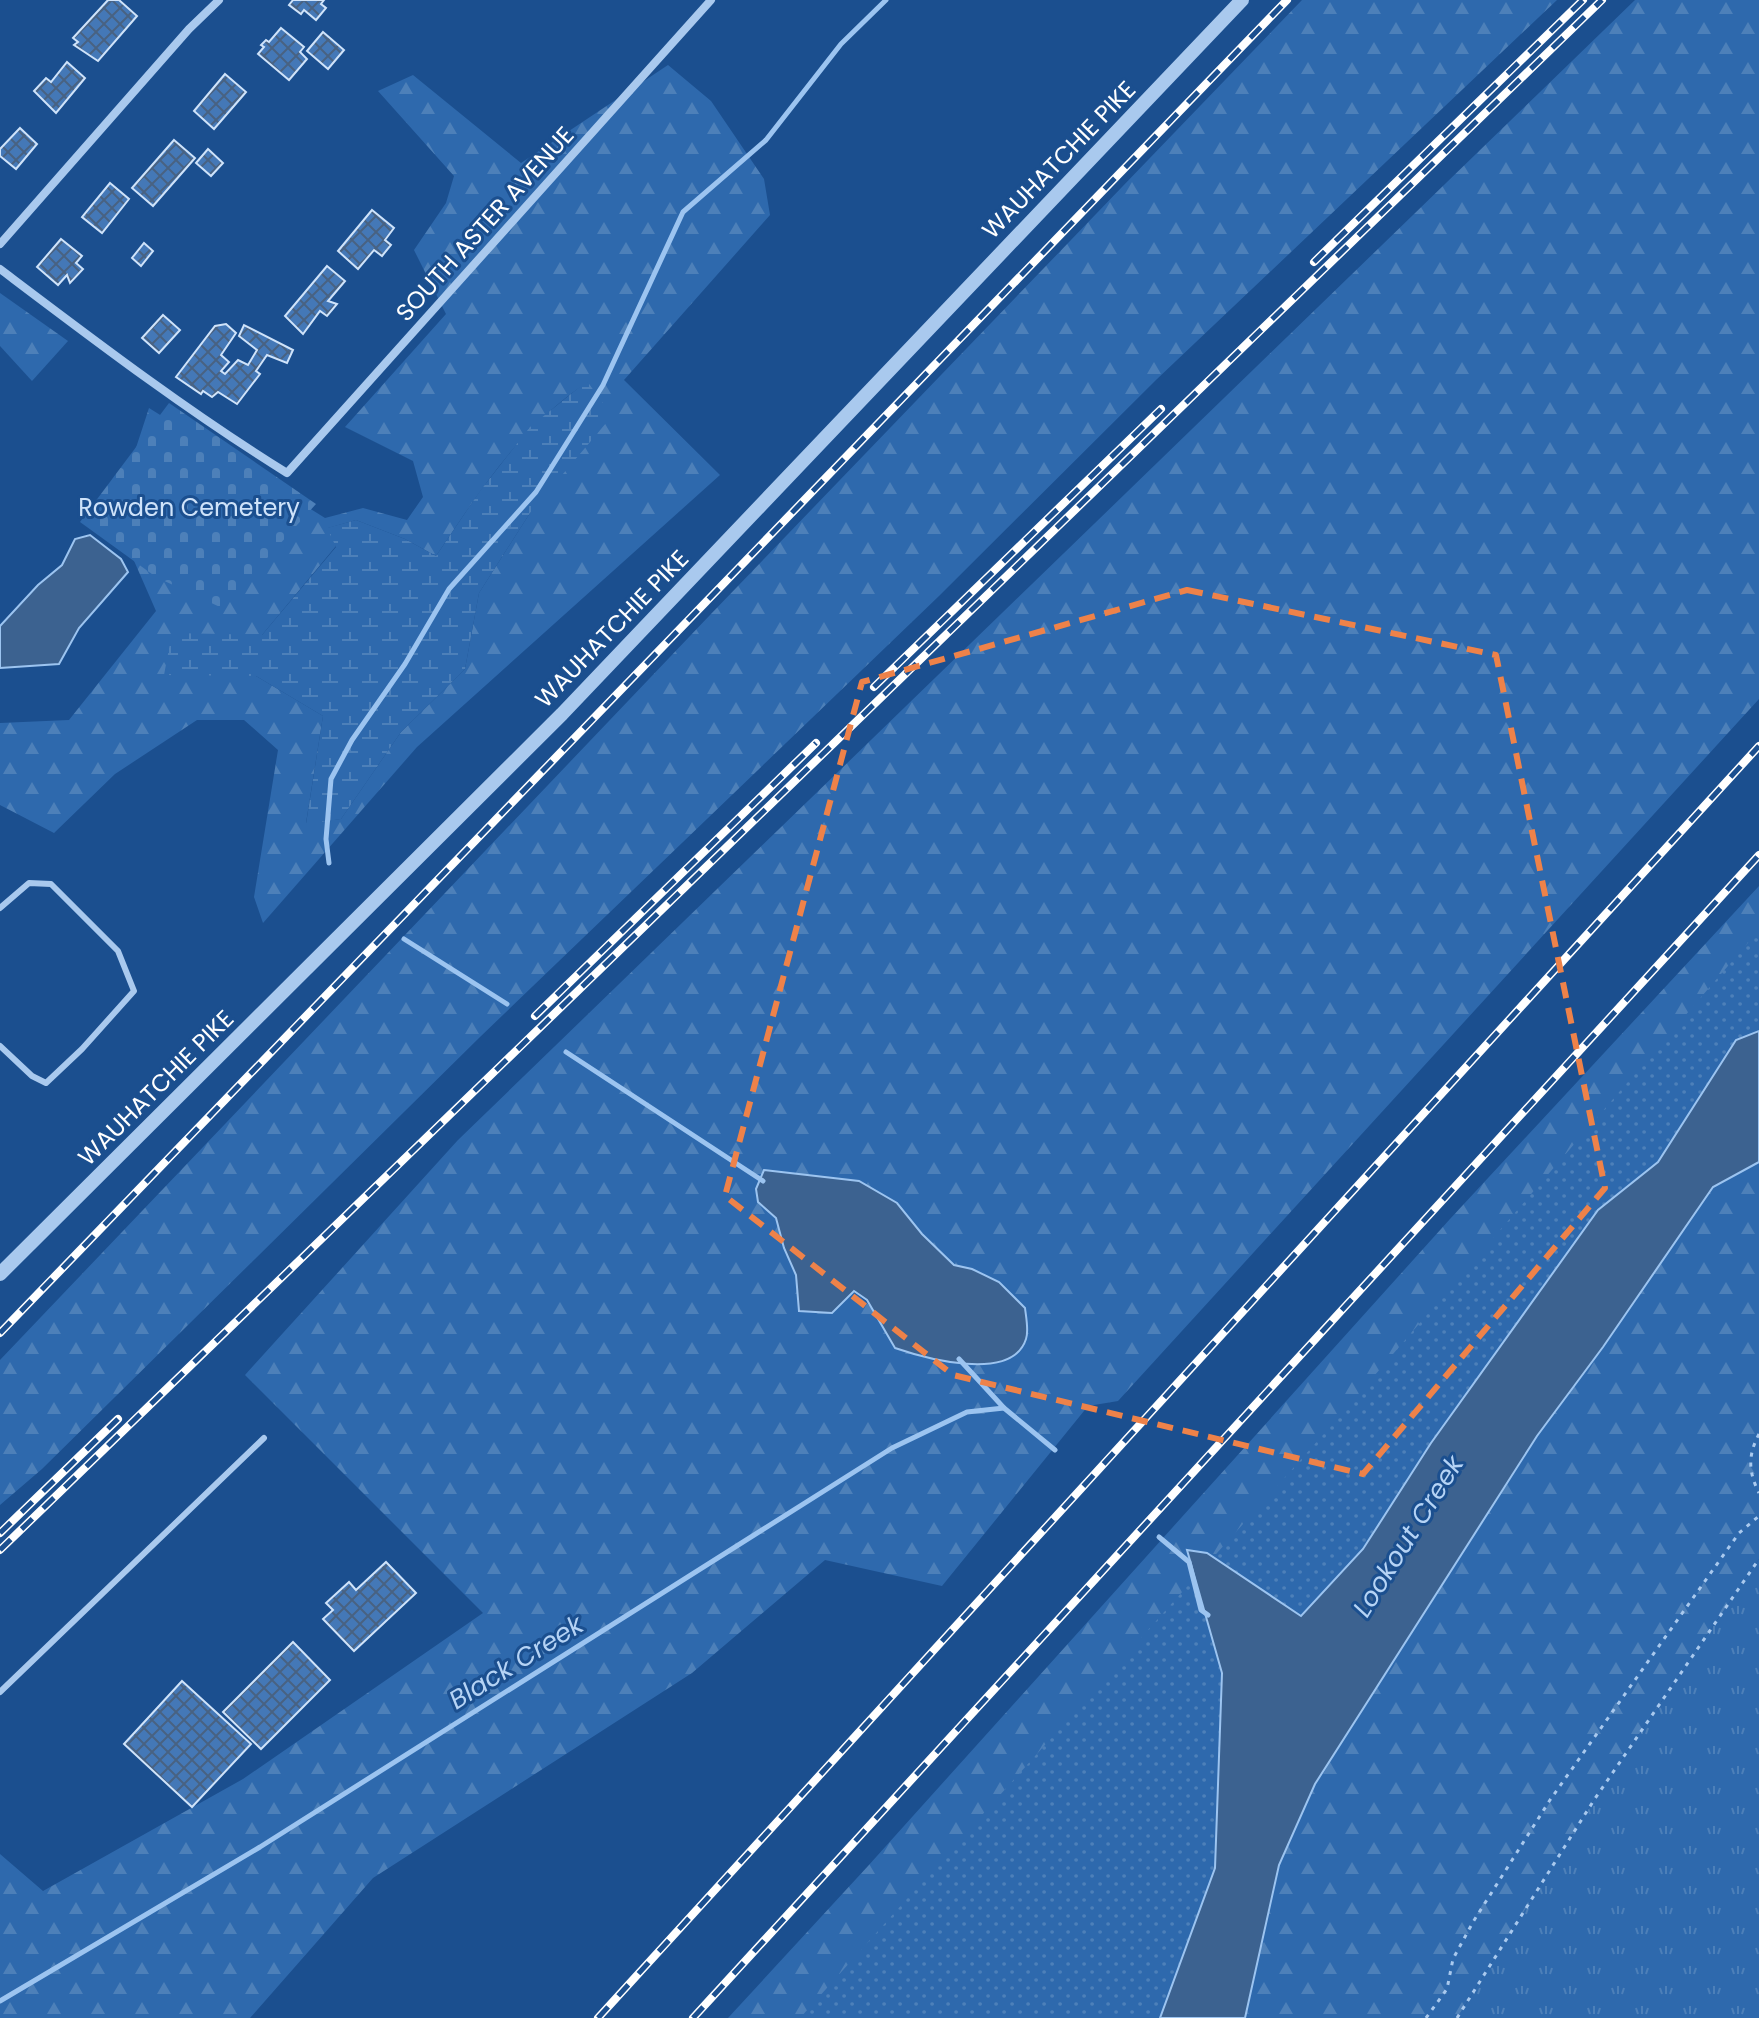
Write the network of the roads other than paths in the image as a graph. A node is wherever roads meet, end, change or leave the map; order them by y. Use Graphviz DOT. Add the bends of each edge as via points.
graph roads {
  1 [pos="219,0"];
  2 [pos="711,0"];
  3 [pos="1242,0"];
  4 [pos="0,244"];
  5 [pos="0,269"];
  6 [pos="0,908"];
  7 [pos="0,1046"];
  8 [pos="0,1274"];
  9 [pos="264,1438"];
  10 [pos="0,1692"];
  1 -- 4 [label="street"];
  2 -- 5 [label="street, SOUTH ASTER AVENUE" via="287,473 144,378"];
  3 -- 8 [label="street, WAUHATCHIE PIKE" via="562,714"];
  6 -- 7 [label="lane" via="29,883 51,884 118,951 134,991 46,1083"];
  9 -- 10 [label="lane"];
}
